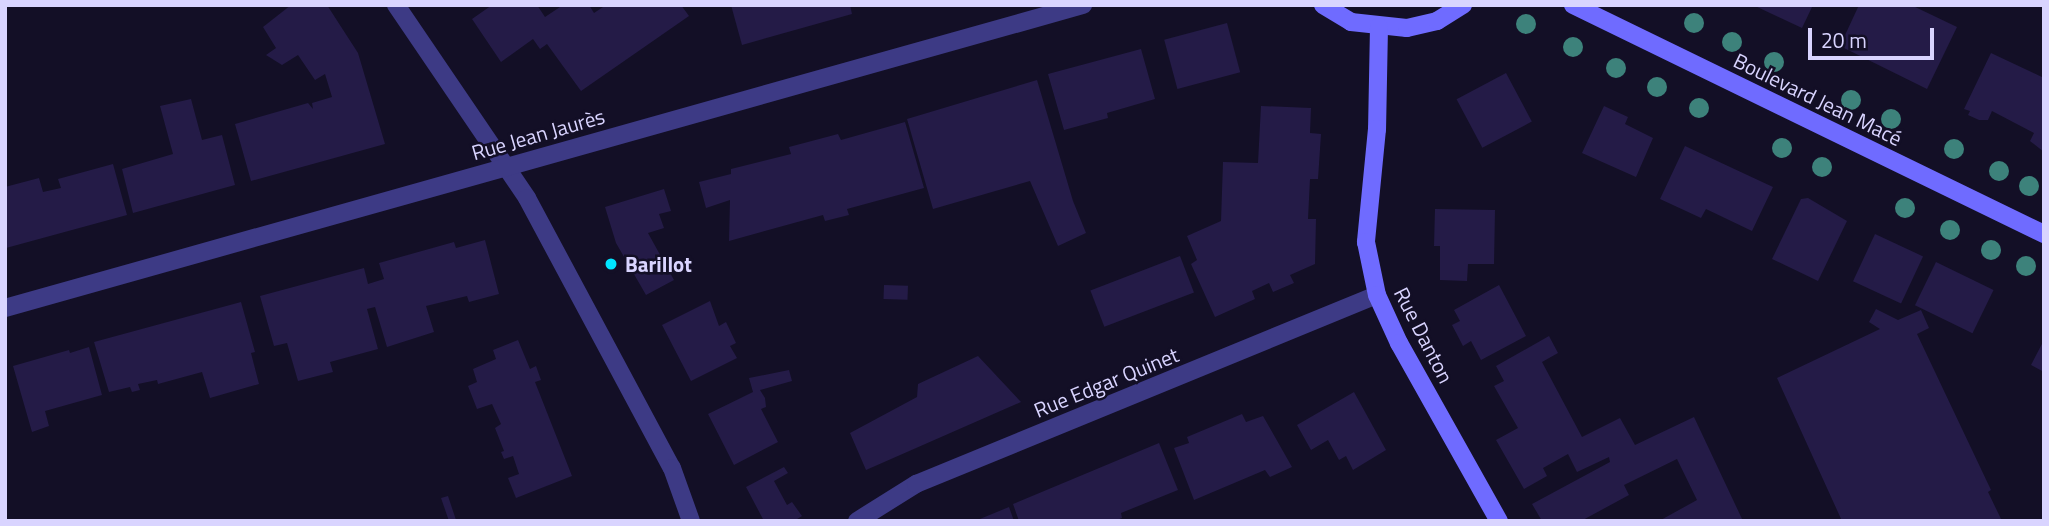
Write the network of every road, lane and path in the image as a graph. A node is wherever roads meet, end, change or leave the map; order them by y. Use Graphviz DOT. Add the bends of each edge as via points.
graph roads {
  1 [pos="396,5"];
  2 [pos="1083,5"];
  3 [pos="1322,5"];
  4 [pos="1462,5"];
  5 [pos="1573,5"];
  6 [pos="1379,27"];
  7 [pos="506,167"];
  8 [pos="2044,234"];
  9 [pos="1377,295"];
  10 [pos="5,308"];
  11 [pos="691,521"];
  12 [pos="857,521"];
  13 [pos="1499,521"];
  1 -- 7 [label="street"];
  2 -- 7 [label="street, Rue Jean Jaurès"];
  3 -- 6 [label="street" via="1351,22"];
  4 -- 6 [label="street" via="1437,21 1407,28"];
  5 -- 8 [label="street, Boulevard Jean Macé"];
  6 -- 9 [label="street, Rue Danton" via="1377,129 1366,242"];
  7 -- 10 [label="street, Rue Jean Jaurès"];
  7 -- 11 [label="street" via="672,467"];
  9 -- 12 [label="street, Rue Edgar Quinet" via="916,484"];
  9 -- 13 [label="street, Rue Danton"];
}
